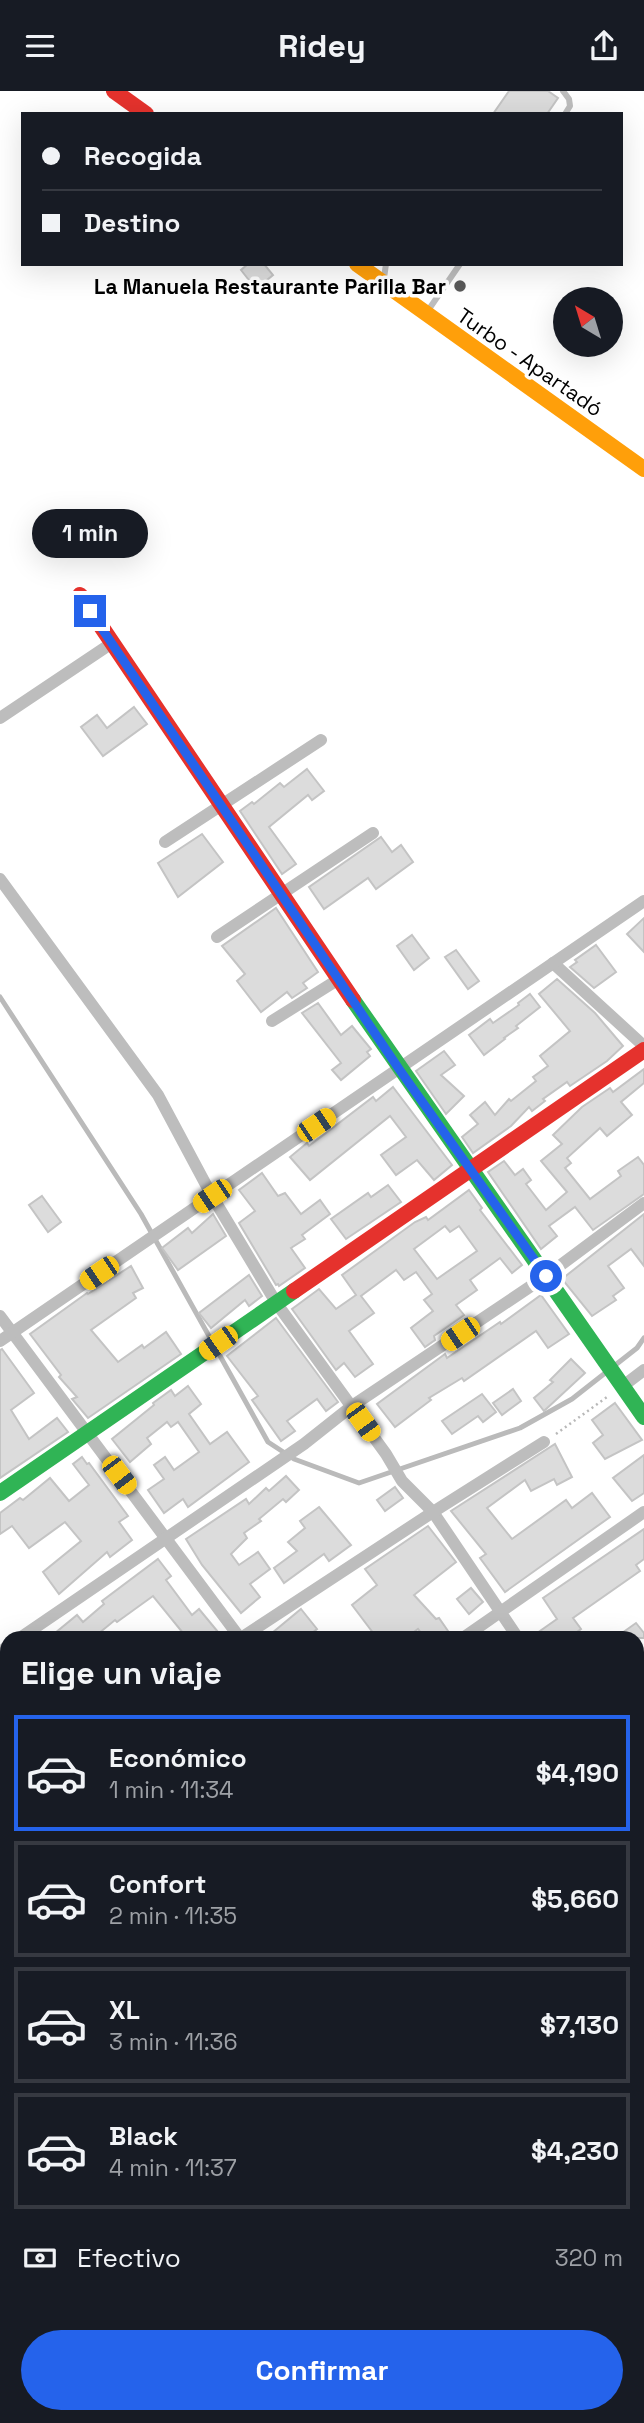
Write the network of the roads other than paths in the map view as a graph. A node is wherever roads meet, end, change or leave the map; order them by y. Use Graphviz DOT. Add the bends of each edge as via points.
graph roads {
  1 [pos="114,91"];
  2 [pos="563,91"];
  3 [pos="143,112"];
  4 [pos="566,112"];
  5 [pos="360,266"];
  6 [pos="386,266"];
  7 [pos="459,266"];
  8 [pos="384,283"];
  9 [pos="426,313"];
  10 [pos="644,469"];
  11 [pos="80,595"];
  12 [pos="112,643"];
  13 [pos="0,718"];
  14 [pos="321,740"];
  15 [pos="222,805"];
  16 [pos="373,833"];
  17 [pos="165,842"];
  18 [pos="0,879"];
  19 [pos="282,894"];
  20 [pos="644,901"];
  21 [pos="217,937"];
  22 [pos="554,963"];
  23 [pos="339,979"];
  24 [pos="272,1021"];
  25 [pos="644,1048"];
  26 [pos="399,1069"];
  27 [pos="470,1168"];
  28 [pos="212,1196"];
  29 [pos="644,1203"];
  30 [pos="546,1276"];
  31 [pos="277,1304"];
  32 [pos="0,1316"];
  33 [pos="13,1332"];
  34 [pos="0,1341"];
  35 [pos="644,1370"];
  36 [pos="623,1386"];
  37 [pos="352,1406"];
  38 [pos="644,1417"];
  39 [pos="88,1433"];
  40 [pos="544,1442"];
  41 [pos="0,1493"];
  42 [pos="644,1511"];
  43 [pos="433,1512"];
  44 [pos="166,1538"];
  45 [pos="502,1611"];
  46 [pos="30,1631"];
  47 [pos="235,1631"];
  48 [pos="251,1631"];
  49 [pos="473,1631"];
  50 [pos="514,1631"];
  1 -- 3 [label="street"];
  2 -- 4 [label="lane" via="569,99"];
  5 -- 8 [label="street, Turbo - Apartadó"];
  6 -- 8 [label="lane"];
  7 -- 9 [label="lane"];
  8 -- 9 [label="street, Turbo - Apartadó"];
  9 -- 10 [label="street, Turbo - Apartadó"];
  11 -- 12 [label="street"];
  12 -- 13 [label="street"];
  12 -- 15 [label="street"];
  14 -- 15 [label="street"];
  15 -- 17 [label="street"];
  15 -- 19 [label="street"];
  16 -- 19 [label="street"];
  18 -- 28 [label="street" via="158,1095"];
  19 -- 21 [label="street"];
  19 -- 23 [label="street"];
  20 -- 22 [label="street"];
  22 -- 25 [label="street"];
  22 -- 26 [label="street"];
  23 -- 24 [label="street"];
  23 -- 26 [label="street"];
  25 -- 27 [label="street"];
  26 -- 27 [label="street"];
  26 -- 28 [label="street"];
  27 -- 30 [label="street"];
  27 -- 31 [label="street"];
  28 -- 31 [label="street"];
  28 -- 33 [label="street"];
  29 -- 30 [label="street"];
  30 -- 36 [label="street"];
  30 -- 37 [label="street"];
  31 -- 37 [label="street"];
  31 -- 39 [label="street"];
  32 -- 33 [label="street"];
  33 -- 34 [label="street"];
  33 -- 39 [label="street"];
  35 -- 36 [label="street"];
  36 -- 38 [label="street"];
  37 -- 43 [label="street" via="402,1481"];
  37 -- 44 [label="street"];
  39 -- 41 [label="street"];
  39 -- 44 [label="street"];
  40 -- 43 [label="street"];
  42 -- 45 [label="street"];
  43 -- 45 [label="street"];
  43 -- 48 [label="street"];
  44 -- 46 [label="street"];
  44 -- 47 [label="street"];
  45 -- 49 [label="street"];
  45 -- 50 [label="street"];
}
